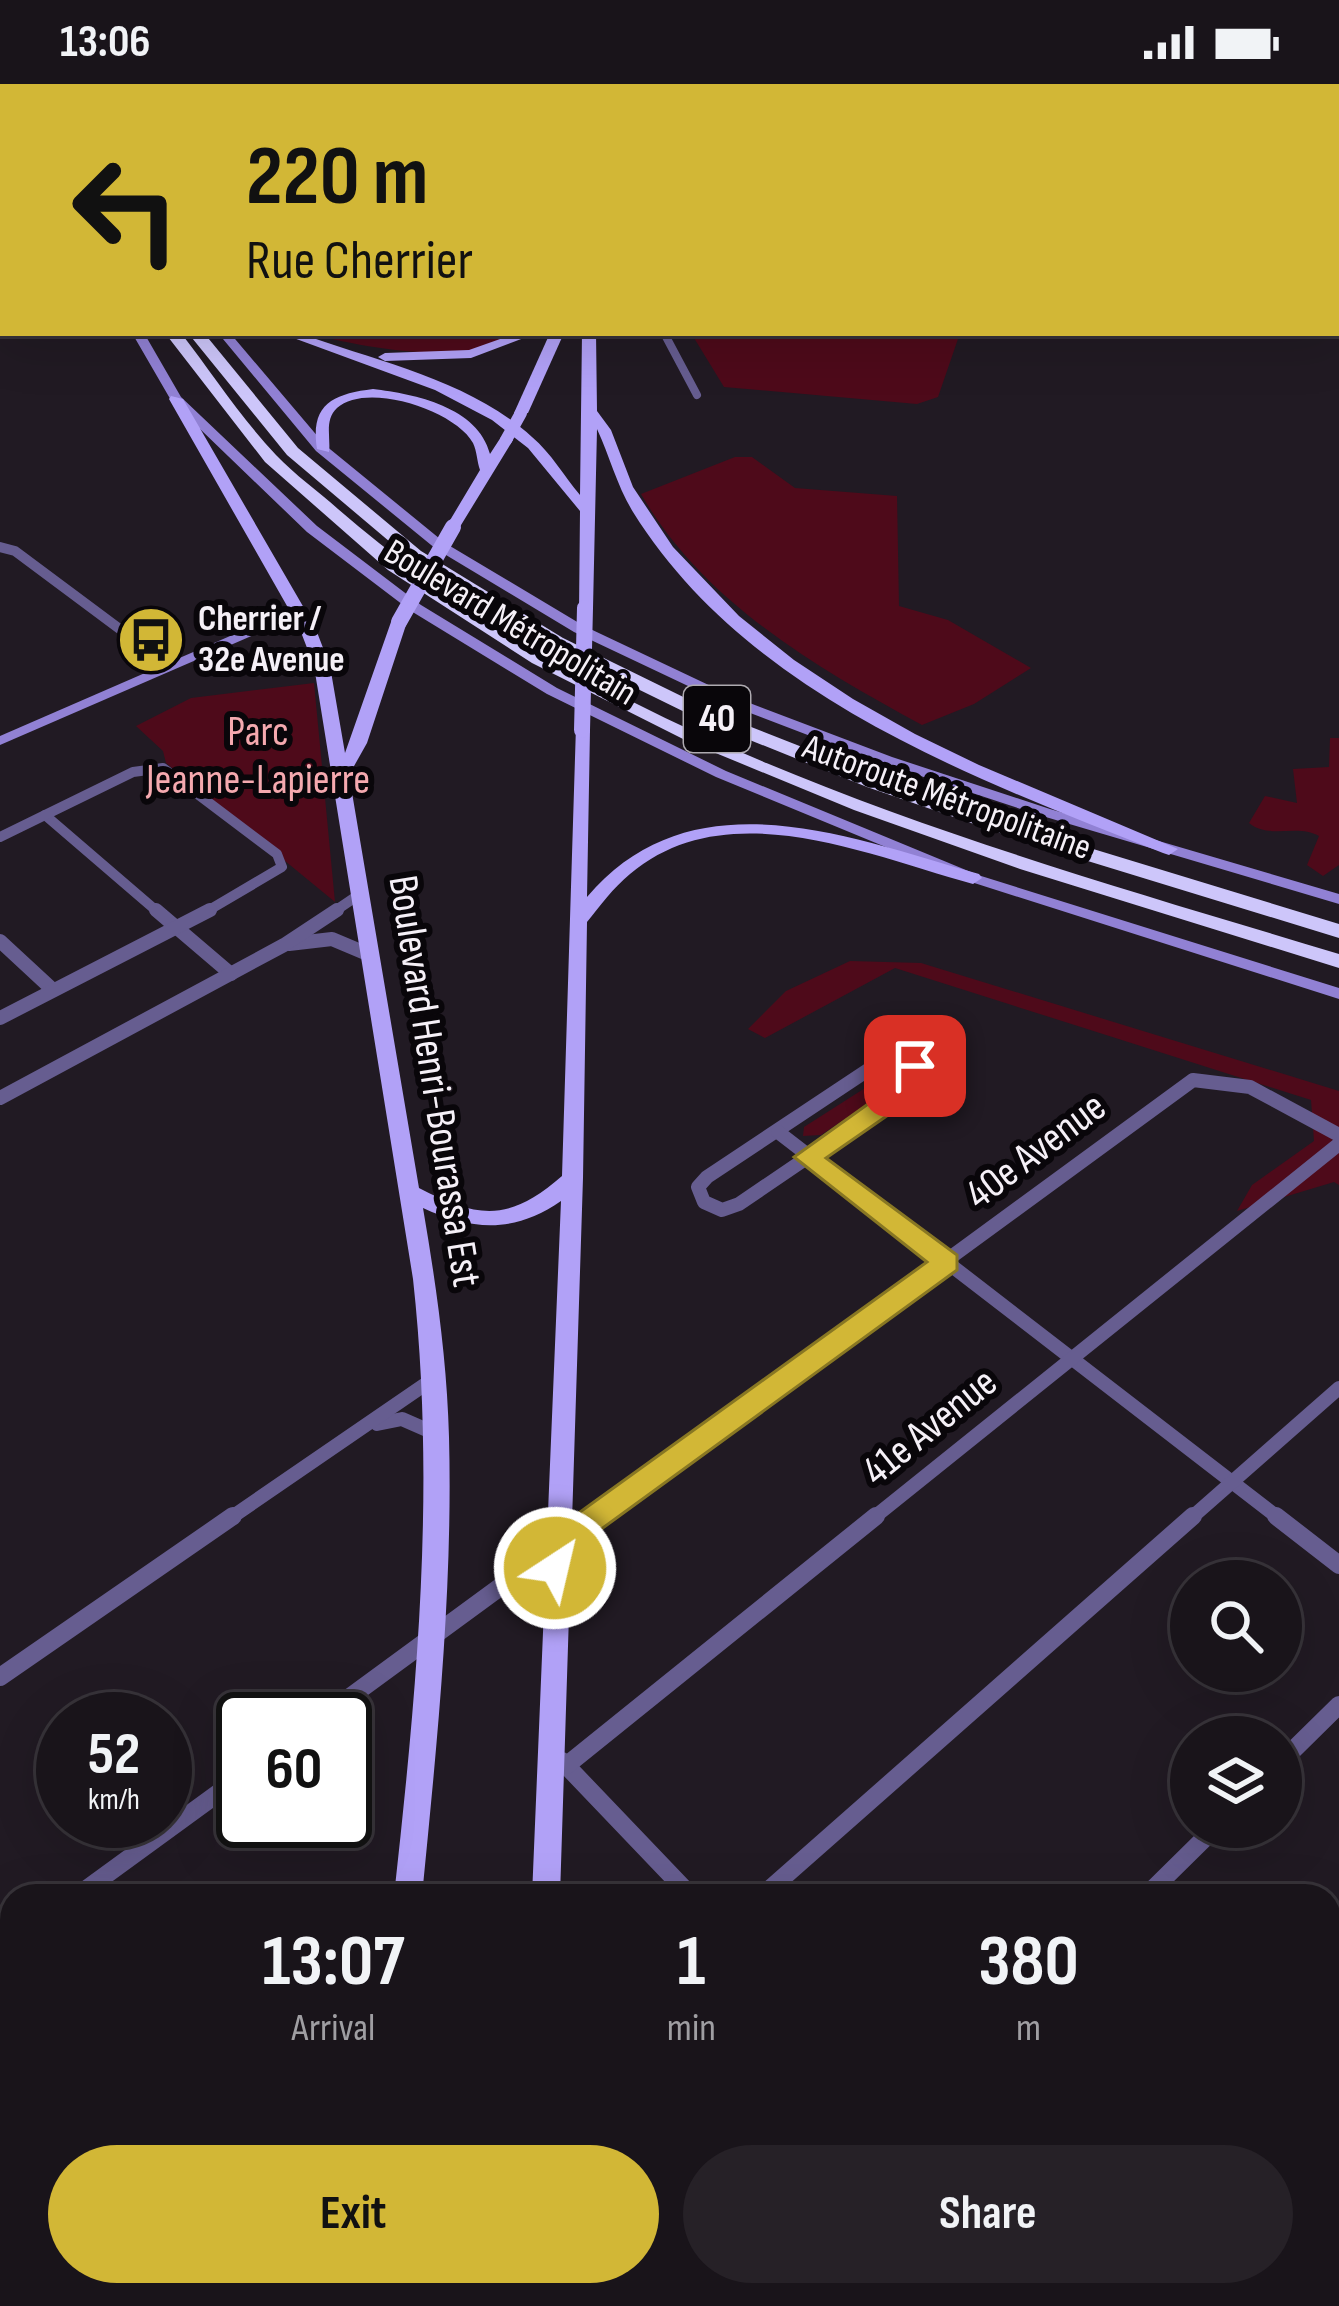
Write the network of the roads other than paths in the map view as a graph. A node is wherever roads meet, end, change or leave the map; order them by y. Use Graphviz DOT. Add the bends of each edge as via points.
graph roads {
  1 [pos="140,336"];
  2 [pos="175,336"];
  3 [pos="198,336"];
  4 [pos="226,336"];
  5 [pos="296,336"];
  6 [pos="524,336"];
  7 [pos="556,336"];
  8 [pos="589,336"];
  9 [pos="666,336"];
  10 [pos="353,355"];
  11 [pos="697,394"];
  12 [pos="176,399"];
  13 [pos="592,414"];
  14 [pos="324,449"];
  15 [pos="486,468"];
  16 [pos="584,508"];
  17 [pos="0,547"];
  18 [pos="297,611"];
  19 [pos="168,665"];
  20 [pos="0,741"];
  21 [pos="341,773"];
  22 [pos="45,815"];
  23 [pos="0,836"];
  24 [pos="1169,849"];
  25 [pos="973,878"];
  26 [pos="360,894"];
  27 [pos="1339,899"];
  28 [pos="578,921"];
  29 [pos="175,927"];
  30 [pos="1339,931"];
  31 [pos="0,941"];
  32 [pos="284,945"];
  33 [pos="370,955"];
  34 [pos="1339,961"];
  35 [pos="231,974"];
  36 [pos="53,990"];
  37 [pos="1339,994"];
  38 [pos="0,1018"];
  39 [pos="0,1098"];
  40 [pos="1286,1103"];
  41 [pos="778,1132"];
  42 [pos="1339,1139"];
  43 [pos="807,1157"];
  44 [pos="572,1178"];
  45 [pos="410,1192"];
  46 [pos="947,1262"];
  47 [pos="1072,1359"];
  48 [pos="433,1379"];
  49 [pos="1339,1388"];
  50 [pos="372,1426"];
  51 [pos="435,1433"];
  52 [pos="1233,1484"];
  53 [pos="555,1547"];
  54 [pos="1339,1565"];
  55 [pos="433,1637"];
  56 [pos="0,1676"];
  57 [pos="357,1692"];
  58 [pos="1339,1705"];
  59 [pos="1302,1741"];
  60 [pos="558,1757"];
  61 [pos="216,1795"];
  62 [pos="1195,1848"];
  63 [pos="93,1884"];
  64 [pos="409,1884"];
  65 [pos="547,1884"];
  66 [pos="680,1884"];
  67 [pos="776,1884"];
  68 [pos="1158,1884"];
  1 -- 12 [label="main road, Boulevard Métropolitain"];
  2 -- 34 [label="highway, Autoroute Métropolitaine / 40" via="233,418 330,513 450,602 587,683 747,760 908,824"];
  3 -- 30 [label="highway, Autoroute Métropolitaine / 40" via="252,409 359,510 483,596 610,668 906,795"];
  4 -- 14 [label="main road, Boulevard Métropolitain"];
  5 -- 10 [label="main road"];
  6 -- 10 [label="main road" via="449,357"];
  7 -- 15 [label="main road, bridge"];
  8 -- 13 [label="main road"];
  9 -- 11 [label="street"];
  10 -- 16 [label="main road" via="494,415 538,451"];
  12 -- 18 [label="main road, Boulevard Henri-Bourassa Est"];
  12 -- 25 [label="main road, Boulevard Métropolitain" via="312,530 488,653 681,756"];
  13 -- 16 [label="main road"];
  13 -- 24 [label="main road" via="658,537 711,598 780,656 939,752"];
  14 -- 15 [label="main road" via="322,421 332,409 360,397 402,395 430,403 473,433"];
  14 -- 24 [label="main road, Boulevard Métropolitain" via="464,558 685,679 900,767"];
  15 -- 21 [label="main road, bridge" via="399,622 356,755"];
  16 -- 28 [label="main road, bridge"];
  17 -- 19 [label="street"];
  18 -- 19 [label="main road"];
  18 -- 21 [label="main road, Boulevard Henri-Bourassa Est" via="322,666"];
  19 -- 20 [label="main road"];
  21 -- 26 [label="main road, Boulevard Henri-Bourassa Est"];
  22 -- 23 [label="street"];
  22 -- 29 [label="street"];
  22 -- 29 [label="street" via="153,767 172,772 277,854 282,867 269,879"];
  24 -- 27 [label="main road, Boulevard Métropolitain"];
  25 -- 28 [label="main road" via="804,832 721,830 634,862"];
  25 -- 37 [label="main road, Boulevard Métropolitain"];
  26 -- 32 [label="street"];
  26 -- 33 [label="main road, Boulevard Henri-Bourassa Est"];
  28 -- 44 [label="main road"];
  29 -- 35 [label="street"];
  29 -- 36 [label="street"];
  31 -- 36 [label="street"];
  32 -- 33 [label="street" via="332,939"];
  32 -- 35 [label="street"];
  33 -- 45 [label="main road, Boulevard Henri-Bourassa Est"];
  35 -- 39 [label="street"];
  36 -- 38 [label="street"];
  40 -- 42 [label="street, 41e Avenue"];
  40 -- 46 [label="street, 40e Avenue" via="1193,1080"];
  41 -- 43 [label="street"];
  41 -- 43 [label="street" via="707,1177 698,1187 704,1202 722,1210 739,1204"];
  41 -- 43 [label="street" via="880,1062 915,1066 908,1089"];
  42 -- 47 [label="street, 41e Avenue"];
  43 -- 46 [label="street"];
  44 -- 45 [label="main road" via="539,1208 502,1220 461,1218"];
  44 -- 53 [label="main road"];
  45 -- 48 [label="main road, Boulevard Henri-Bourassa Est"];
  46 -- 47 [label="street"];
  46 -- 53 [label="street, 40e Avenue"];
  47 -- 52 [label="street"];
  47 -- 60 [label="street, 41e Avenue"];
  48 -- 50 [label="street"];
  48 -- 51 [label="main road, Boulevard Henri-Bourassa Est"];
  49 -- 52 [label="street"];
  50 -- 51 [label="street" via="402,1419"];
  50 -- 56 [label="street"];
  51 -- 55 [label="main road, Boulevard Henri-Bourassa Est"];
  52 -- 54 [label="street"];
  52 -- 67 [label="street"];
  53 -- 55 [label="street, 40e Avenue"];
  53 -- 60 [label="main road"];
  55 -- 57 [label="street, 40e Avenue"];
  55 -- 64 [label="main road, Boulevard Henri-Bourassa Est"];
  58 -- 59 [label="street"];
  60 -- 65 [label="main road"];
  60 -- 66 [label="street"];
  61 -- 63 [label="street"];
  62 -- 68 [label="street"];
}
